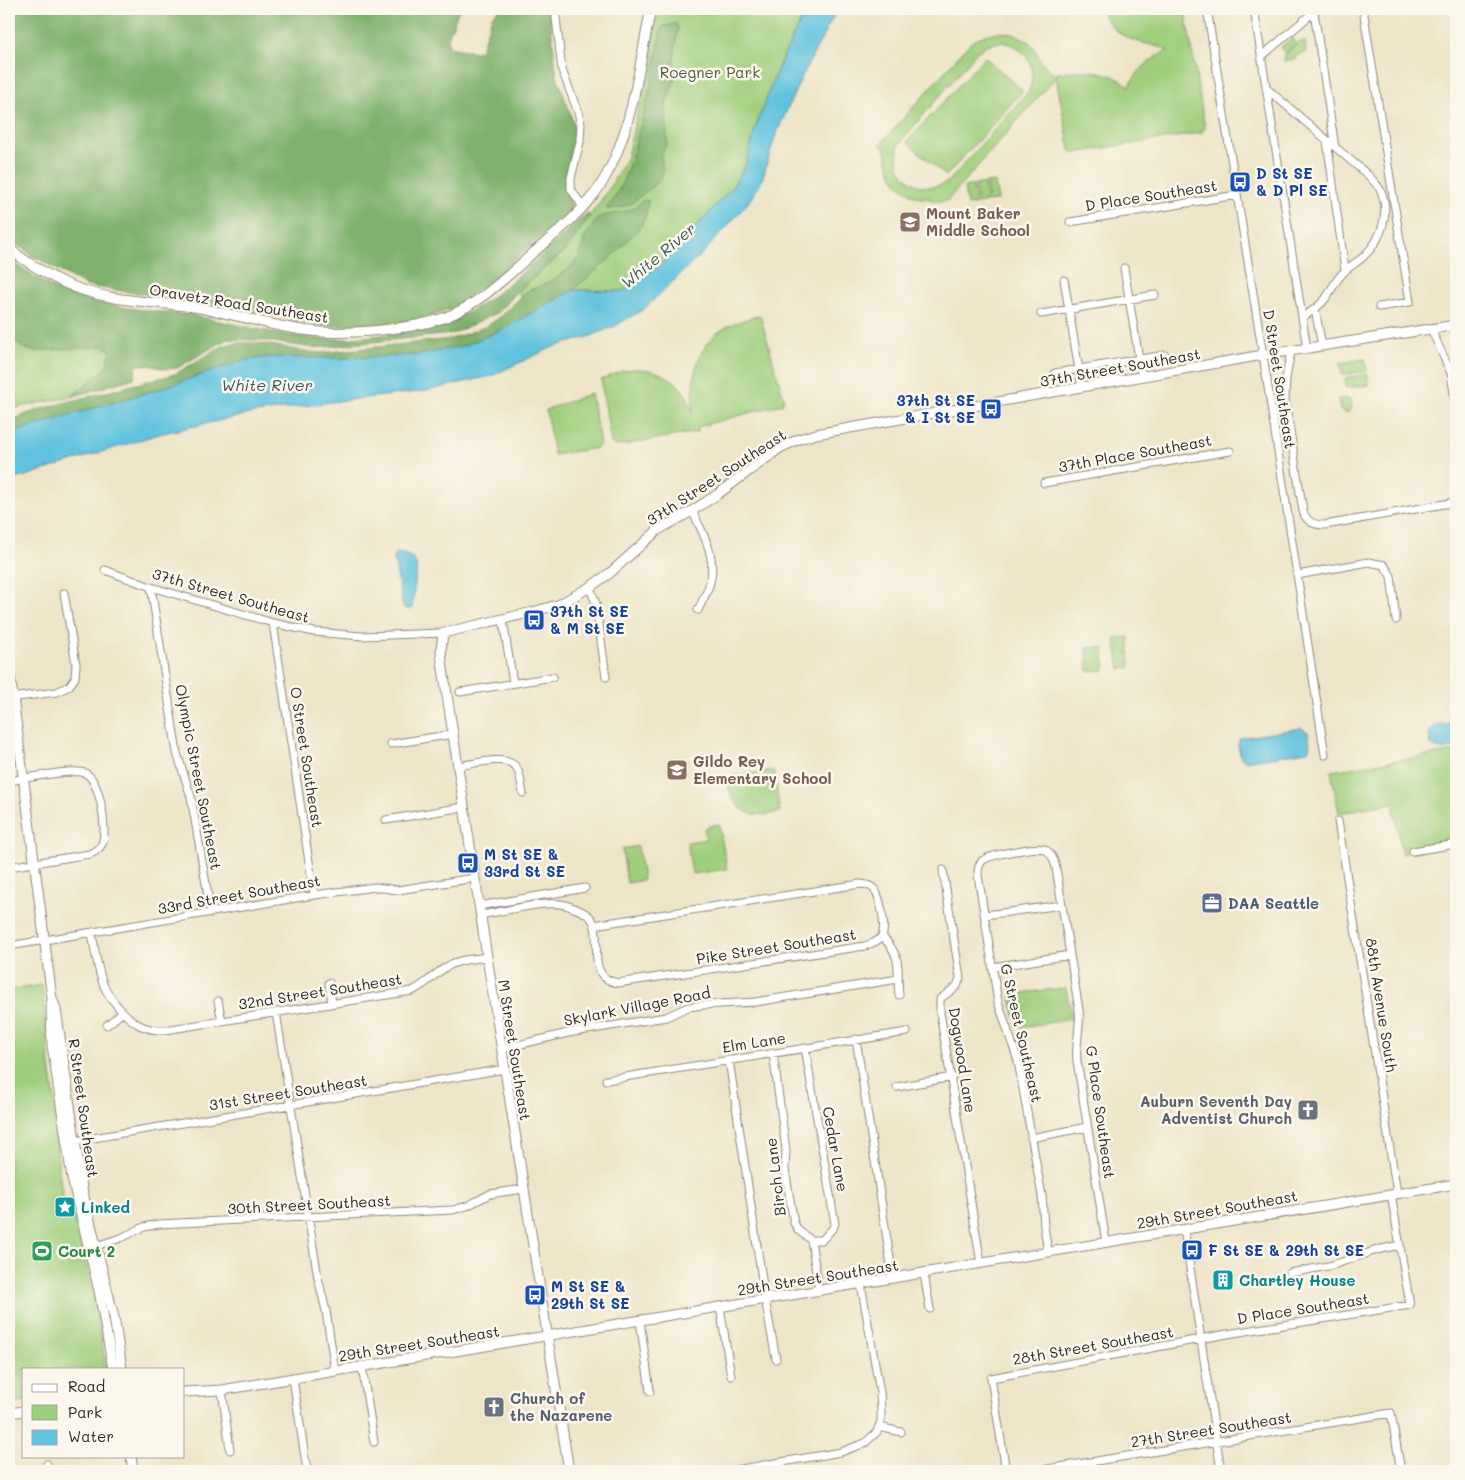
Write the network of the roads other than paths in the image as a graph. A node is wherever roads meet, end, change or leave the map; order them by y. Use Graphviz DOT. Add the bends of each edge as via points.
graph roads {
  1 [pos="555,9"];
  2 [pos="651,9"];
  3 [pos="1207,9"];
  4 [pos="1254,9"];
  5 [pos="1363,9"];
  6 [pos="1315,10"];
  7 [pos="1261,57"];
  8 [pos="1266,87"];
  9 [pos="1326,141"];
  10 [pos="1335,147"];
  11 [pos="1237,195"];
  12 [pos="583,207"];
  13 [pos="1396,219"];
  14 [pos="1385,220"];
  15 [pos="1070,222"];
  16 [pos="9,250"];
  17 [pos="1124,268"];
  18 [pos="1345,270"];
  19 [pos="1064,280"];
  20 [pos="1155,295"];
  21 [pos="1130,300"];
  22 [pos="1379,308"];
  23 [pos="1069,309"];
  24 [pos="1315,309"];
  25 [pos="1041,314"];
  26 [pos="1302,318"];
  27 [pos="1456,325"];
  28 [pos="1432,329"];
  29 [pos="1322,346"];
  30 [pos="1307,348"];
  31 [pos="1291,351"];
  32 [pos="1165,355"];
  33 [pos="1263,355"];
  34 [pos="1139,359"];
  35 [pos="1079,369"];
  36 [pos="1055,372"];
  37 [pos="1142,377"];
  38 [pos="1082,388"];
  39 [pos="1456,407"];
  40 [pos="1230,450"];
  41 [pos="1044,483"];
  42 [pos="1456,502"];
  43 [pos="692,511"];
  44 [pos="105,570"];
  45 [pos="1297,574"];
  46 [pos="150,587"];
  47 [pos="590,587"];
  48 [pos="64,593"];
  49 [pos="698,610"];
  50 [pos="503,620"];
  51 [pos="1396,620"];
  52 [pos="272,623"];
  53 [pos="443,633"];
  54 [pos="9,667"];
  55 [pos="553,677"];
  56 [pos="606,677"];
  57 [pos="513,683"];
  58 [pos="460,692"];
  59 [pos="11,698"];
  60 [pos="454,734"];
  61 [pos="391,744"];
  62 [pos="1325,755"];
  63 [pos="459,766"];
  64 [pos="23,779"];
  65 [pos="9,781"];
  66 [pos="523,794"];
  67 [pos="464,807"];
  68 [pos="386,820"];
  69 [pos="1338,821"];
  70 [pos="1456,844"];
  71 [pos="1413,851"];
  72 [pos="33,863"];
  73 [pos="9,866"];
  74 [pos="1056,868"];
  75 [pos="943,870"];
  76 [pos="475,878"];
  77 [pos="585,888"];
  78 [pos="314,895"];
  79 [pos="1062,904"];
  80 [pos="480,910"];
  81 [pos="211,913"];
  82 [pos="985,915"];
  83 [pos="594,925"];
  84 [pos="92,933"];
  85 [pos="882,936"];
  86 [pos="44,940"];
  87 [pos="9,946"];
  88 [pos="1070,955"];
  89 [pos="487,957"];
  90 [pos="993,967"];
  91 [pos="898,979"];
  92 [pos="328,983"];
  93 [pos="899,995"];
  94 [pos="52,998"];
  95 [pos="218,1001"];
  96 [pos="332,1003"];
  97 [pos="123,1012"];
  98 [pos="276,1012"];
  99 [pos="222,1021"];
  100 [pos="107,1025"];
  101 [pos="907,1032"];
  102 [pos="856,1040"];
  103 [pos="805,1048"];
  104 [pos="501,1049"];
  105 [pos="773,1053"];
  106 [pos="729,1060"];
  107 [pos="505,1070"];
  108 [pos="952,1077"];
  109 [pos="606,1080"];
  110 [pos="898,1087"];
  111 [pos="290,1106"];
  112 [pos="1087,1127"];
  113 [pos="1031,1138"];
  114 [pos="75,1141"];
  115 [pos="1456,1184"];
  116 [pos="523,1189"];
  117 [pos="1394,1193"];
  118 [pos="308,1218"];
  119 [pos="1184,1229"];
  120 [pos="811,1240"];
  121 [pos="1106,1242"];
  122 [pos="1400,1245"];
  123 [pos="96,1246"];
  124 [pos="1048,1252"];
  125 [pos="981,1264"];
  126 [pos="1290,1273"];
  127 [pos="924,1274"];
  128 [pos="893,1278"];
  129 [pos="861,1284"];
  130 [pos="819,1291"];
  131 [pos="765,1299"];
  132 [pos="720,1307"];
  133 [pos="930,1309"];
  134 [pos="640,1321"];
  135 [pos="547,1336"];
  136 [pos="1200,1340"];
  137 [pos="776,1359"];
  138 [pos="362,1367"];
  139 [pos="113,1368"];
  140 [pos="122,1368"];
  141 [pos="335,1371"];
  142 [pos="731,1376"];
  143 [pos="293,1378"];
  144 [pos="222,1390"];
  145 [pos="650,1391"];
  146 [pos="185,1392"];
  147 [pos="22,1411"];
  148 [pos="9,1413"];
  149 [pos="879,1427"];
  150 [pos="901,1432"];
  151 [pos="374,1442"];
  152 [pos="1216,1443"];
  153 [pos="230,1450"];
  154 [pos="131,1458"];
  155 [pos="133,1471"];
  156 [pos="307,1471"];
  157 [pos="569,1471"];
  158 [pos="729,1471"];
  159 [pos="1006,1471"];
  160 [pos="1035,1471"];
  161 [pos="1221,1471"];
  162 [pos="1401,1471"];
  1 -- 12 [label="street" via="562,70 581,124 570,189"];
  2 -- 12 [label="street, Oravetz Road Southeast" via="638,82 618,149 602,183"];
  3 -- 11 [label="street, D Street Southeast"];
  4 -- 7 [label="street"];
  5 -- 13 [label="street"];
  6 -- 7 [label="street"];
  6 -- 10 [label="street"];
  7 -- 8 [label="street"];
  8 -- 9 [label="street"];
  8 -- 26 [label="street"];
  9 -- 10 [label="street"];
  9 -- 18 [label="street"];
  10 -- 14 [label="street" via="1378,186 1382,193"];
  11 -- 15 [label="street, D Place Southeast"];
  11 -- 33 [label="street, D Street Southeast"];
  12 -- 16 [label="street, Oravetz Road Southeast" via="512,272 464,308 429,322 353,332 299,330 200,308 97,295 66,284"];
  13 -- 14 [label="street"];
  13 -- 22 [label="street" via="1410,302"];
  14 -- 18 [label="street" via="1372,248"];
  17 -- 21 [label="street"];
  18 -- 24 [label="street"];
  19 -- 23 [label="street"];
  20 -- 21 [label="street"];
  21 -- 23 [label="street"];
  21 -- 34 [label="street"];
  23 -- 25 [label="street"];
  23 -- 35 [label="street"];
  24 -- 26 [label="street"];
  24 -- 29 [label="street"];
  26 -- 30 [label="street"];
  27 -- 28 [label="street, 37th Street Southeast"];
  28 -- 29 [label="street, 37th Street Southeast"];
  28 -- 39 [label="street" via="1451,373"];
  29 -- 30 [label="street, 37th Street Southeast"];
  30 -- 31 [label="street, 37th Street Southeast"];
  31 -- 33 [label="street, 37th Street Southeast"];
  31 -- 42 [label="street" via="1285,400 1306,519 1325,525"];
  32 -- 34 [label="street"];
  33 -- 37 [label="street, 37th Street Southeast"];
  33 -- 45 [label="street, D Street Southeast"];
  34 -- 35 [label="street"];
  34 -- 37 [label="street"];
  35 -- 36 [label="street"];
  35 -- 38 [label="street"];
  37 -- 38 [label="street, 37th Street Southeast"];
  38 -- 43 [label="street, 37th Street Southeast" via="824,431 780,448"];
  40 -- 41 [label="street, 37th Place Southeast"];
  43 -- 47 [label="street, 37th Street Southeast" via="658,530"];
  43 -- 49 [label="street" via="708,546 712,570 708,589"];
  44 -- 46 [label="street, 37th Street Southeast"];
  45 -- 51 [label="street" via="1369,562 1384,565 1391,576"];
  45 -- 62 [label="street, D Street Southeast"];
  46 -- 52 [label="street, 37th Street Southeast"];
  46 -- 81 [label="street, Olympic Street Southeast" via="177,753 191,796"];
  47 -- 50 [label="street, 37th Street Southeast" via="547,608"];
  47 -- 56 [label="street" via="596,604"];
  48 -- 59 [label="street" via="76,664 75,678 69,686 57,692"];
  50 -- 53 [label="street, 37th Street Southeast"];
  50 -- 57 [label="street"];
  52 -- 53 [label="street, 37th Street Southeast" via="339,635"];
  52 -- 78 [label="street, O Street Southeast"];
  53 -- 60 [label="street, M Street Southeast" via="442,662"];
  54 -- 59 [label="street, R Street Southeast"];
  55 -- 57 [label="street"];
  57 -- 58 [label="street"];
  59 -- 64 [label="street, R Street Southeast"];
  60 -- 61 [label="street"];
  60 -- 63 [label="street, M Street Southeast"];
  63 -- 66 [label="street" via="502,759 512,762 518,771"];
  63 -- 67 [label="street, M Street Southeast"];
  64 -- 65 [label="street"];
  64 -- 72 [label="street, R Street Southeast"];
  64 -- 72 [label="street" via="78,772 88,774 97,790 103,824 103,842 99,849 90,854"];
  67 -- 68 [label="street"];
  67 -- 76 [label="street, M Street Southeast"];
  69 -- 117 [label="street, 88th Avenue South"];
  70 -- 71 [label="street"];
  72 -- 73 [label="street"];
  72 -- 86 [label="street, R Street Southeast"];
  74 -- 79 [label="street, G Place Southeast"];
  74 -- 82 [label="street, G Street Southeast" via="1051,854 1042,848 986,858 978,868"];
  75 -- 108 [label="street, Dogwood Lane" via="960,978 957,986 943,996 940,1003"];
  76 -- 78 [label="street, 33rd Street Southeast" via="398,890 375,887"];
  76 -- 80 [label="street, M Street Southeast"];
  77 -- 80 [label="street"];
  78 -- 81 [label="street, 33rd Street Southeast"];
  79 -- 82 [label="street"];
  79 -- 88 [label="street, G Place Southeast"];
  80 -- 83 [label="street" via="560,904 589,916"];
  80 -- 89 [label="street, M Street Southeast"];
  81 -- 84 [label="street, 33rd Street Southeast"];
  82 -- 90 [label="street, G Street Southeast"];
  83 -- 85 [label="street" via="860,884 870,886 877,894 884,921"];
  83 -- 85 [label="street, Pike Street Southeast" via="598,968 607,980 618,984 865,946"];
  84 -- 86 [label="street, 33rd Street Southeast"];
  84 -- 97 [label="street" via="103,984"];
  85 -- 91 [label="street" via="898,958"];
  86 -- 87 [label="street, 33rd Street Southeast"];
  86 -- 94 [label="street, R Street Southeast"];
  88 -- 90 [label="street"];
  88 -- 112 [label="street, G Place Southeast" via="1080,1016 1076,1054"];
  89 -- 96 [label="street, 32nd Street Southeast" via="448,965 412,991"];
  89 -- 104 [label="street, M Street Southeast"];
  90 -- 113 [label="street, G Street Southeast" via="1000,1008 1018,1062"];
  91 -- 93 [label="street"];
  91 -- 104 [label="street, Skylark Village Road" via="755,1002 688,1007 666,1017 568,1033"];
  92 -- 96 [label="street"];
  94 -- 114 [label="street, R Street Southeast"];
  94 -- 139 [label="street, R Street Southeast" via="52,1045 72,1184 100,1296"];
  95 -- 99 [label="street"];
  96 -- 98 [label="street, 32nd Street Southeast"];
  97 -- 99 [label="street, 32nd Street Southeast" via="149,1030"];
  97 -- 100 [label="street"];
  98 -- 99 [label="street, 32nd Street Southeast"];
  98 -- 111 [label="street"];
  101 -- 102 [label="street, Elm Lane"];
  102 -- 103 [label="street, Elm Lane"];
  102 -- 128 [label="street"];
  103 -- 105 [label="street, Elm Lane"];
  103 -- 120 [label="street, Cedar Lane" via="835,1224 822,1240"];
  104 -- 107 [label="street, M Street Southeast"];
  105 -- 106 [label="street, Elm Lane"];
  105 -- 120 [label="street, Birch Lane" via="794,1223"];
  106 -- 109 [label="street, Elm Lane"];
  106 -- 131 [label="street"];
  107 -- 111 [label="street, 31st Street Southeast"];
  107 -- 116 [label="street, M Street Southeast"];
  108 -- 110 [label="street"];
  108 -- 125 [label="street, Dogwood Lane"];
  111 -- 114 [label="street, 31st Street Southeast"];
  111 -- 118 [label="street"];
  112 -- 113 [label="street"];
  112 -- 121 [label="street, G Place Southeast"];
  113 -- 124 [label="street, G Street Southeast"];
  114 -- 123 [label="street, R Street Southeast"];
  115 -- 117 [label="street, 29th Street Southeast"];
  116 -- 118 [label="street, 30th Street Southeast" via="490,1194 453,1210"];
  116 -- 135 [label="street, M Street Southeast"];
  117 -- 119 [label="street, 29th Street Southeast"];
  117 -- 122 [label="street"];
  118 -- 123 [label="street, 30th Street Southeast" via="159,1224"];
  118 -- 141 [label="street"];
  119 -- 121 [label="street, 29th Street Southeast"];
  119 -- 136 [label="street"];
  120 -- 130 [label="street"];
  121 -- 124 [label="street, 29th Street Southeast"];
  122 -- 126 [label="street" via="1333,1265"];
  122 -- 136 [label="street, D Place Southeast" via="1410,1305"];
  123 -- 140 [label="street, R Street Southeast" via="114,1317"];
  124 -- 125 [label="street, 29th Street Southeast"];
  125 -- 127 [label="street, 29th Street Southeast"];
  127 -- 128 [label="street, 29th Street Southeast"];
  127 -- 133 [label="street"];
  128 -- 129 [label="street, 29th Street Southeast"];
  129 -- 130 [label="street, 29th Street Southeast"];
  129 -- 149 [label="street" via="880,1392"];
  130 -- 131 [label="street, 29th Street Southeast"];
  131 -- 132 [label="street, 29th Street Southeast"];
  131 -- 137 [label="street"];
  132 -- 134 [label="street, 29th Street Southeast"];
  132 -- 142 [label="street"];
  134 -- 135 [label="street, 29th Street Southeast"];
  134 -- 145 [label="street"];
  135 -- 138 [label="street, 29th Street Southeast"];
  135 -- 157 [label="street, M Street Southeast"];
  136 -- 152 [label="street"];
  136 -- 159 [label="street, 28th Street Southeast" via="991,1378"];
  138 -- 141 [label="street, 29th Street Southeast"];
  138 -- 151 [label="street"];
  141 -- 143 [label="street, 29th Street Southeast"];
  143 -- 144 [label="street, 29th Street Southeast"];
  143 -- 156 [label="street"];
  144 -- 146 [label="street, 29th Street Southeast"];
  144 -- 153 [label="street"];
  147 -- 148 [label="street"];
  149 -- 150 [label="street"];
  149 -- 158 [label="street" via="870,1440 851,1449"];
  152 -- 160 [label="street, 27th Street Southeast"];
  152 -- 161 [label="street"];
  152 -- 162 [label="street, 27th Street Southeast" via="1391,1413"];
  154 -- 155 [label="street"];
}
